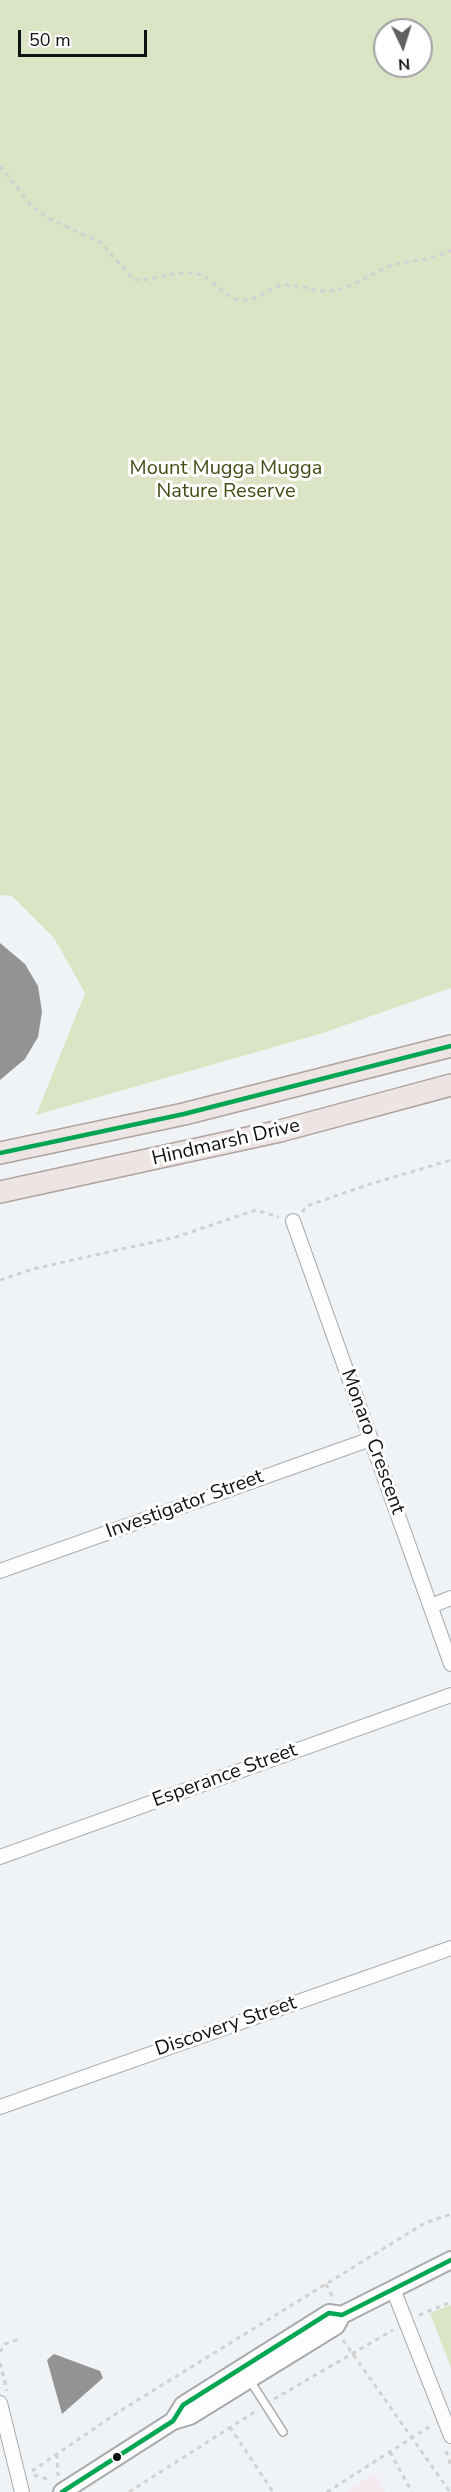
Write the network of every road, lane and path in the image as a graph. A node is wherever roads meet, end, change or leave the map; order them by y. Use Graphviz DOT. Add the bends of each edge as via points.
graph roads {
  1 [pos="0,166"];
  2 [pos="451,250"];
  3 [pos="451,1046"];
  4 [pos="451,1085"];
  5 [pos="0,1153"];
  6 [pos="451,1160"];
  7 [pos="0,1192"];
  8 [pos="293,1221"];
  9 [pos="0,1280"];
  10 [pos="371,1439"];
  11 [pos="0,1571"];
  12 [pos="451,1598"];
  13 [pos="431,1606"];
  14 [pos="451,1664"];
  15 [pos="451,1695"];
  16 [pos="0,1857"];
  17 [pos="451,1948"];
  18 [pos="0,2106"];
  19 [pos="451,2214"];
  20 [pos="451,2260"];
  21 [pos="393,2289"];
  22 [pos="451,2302"];
  23 [pos="342,2315"];
  24 [pos="420,2315"];
  25 [pos="339,2335"];
  26 [pos="22,2338"];
  27 [pos="0,2352"];
  28 [pos="249,2379"];
  29 [pos="0,2403"];
  30 [pos="2,2421"];
  31 [pos="173,2421"];
  32 [pos="436,2423"];
  33 [pos="230,2427"];
  34 [pos="283,2432"];
  35 [pos="451,2436"];
  36 [pos="412,2438"];
  37 [pos="390,2452"];
  38 [pos="20,2486"];
  39 [pos="62,2492"];
  40 [pos="273,2492"];
  41 [pos="327,2492"];
  42 [pos="412,2492"];
  43 [pos="450,2492"];
  1 -- 2 [label="path" via="30,204 46,217 100,243 134,280 194,273 231,298 243,300 280,285 326,291 343,287 394,265 429,259"];
  3 -- 5 [label="main road, Hindmarsh Drive" via="184,1114"];
  4 -- 7 [label="main road, Hindmarsh Drive" via="246,1139"];
  6 -- 8 [label="path" via="307,1206"];
  8 -- 9 [label="path" via="256,1210 176,1237"];
  8 -- 10 [label="street, Monaro Crescent"];
  10 -- 11 [label="street, Investigator Street"];
  10 -- 13 [label="street, Monaro Crescent"];
  12 -- 13 [label="street"];
  13 -- 14 [label="street, Monaro Crescent"];
  15 -- 16 [label="street, Esperance Street"];
  17 -- 18 [label="street, Discovery Street"];
  19 -- 38 [label="path" via="425,2223 120,2411"];
  20 -- 21 [label="street"];
  21 -- 23 [label="street"];
  21 -- 35 [label="street"];
  22 -- 24 [label="path"];
  23 -- 28 [label="street" via="336,2326"];
  23 -- 31 [label="street" via="329,2313 183,2405"];
  25 -- 36 [label="path"];
  26 -- 27 [label="path" via="5,2344"];
  28 -- 31 [label="street" via="190,2416"];
  28 -- 34 [label="lane"];
  29 -- 30 [label="street"];
  30 -- 38 [label="street"];
  31 -- 39 [label="street"];
  32 -- 36 [label="path"];
  33 -- 40 [label="path"];
  36 -- 37 [label="path"];
  36 -- 43 [label="path"];
  37 -- 41 [label="path"];
  37 -- 42 [label="path"];
}
